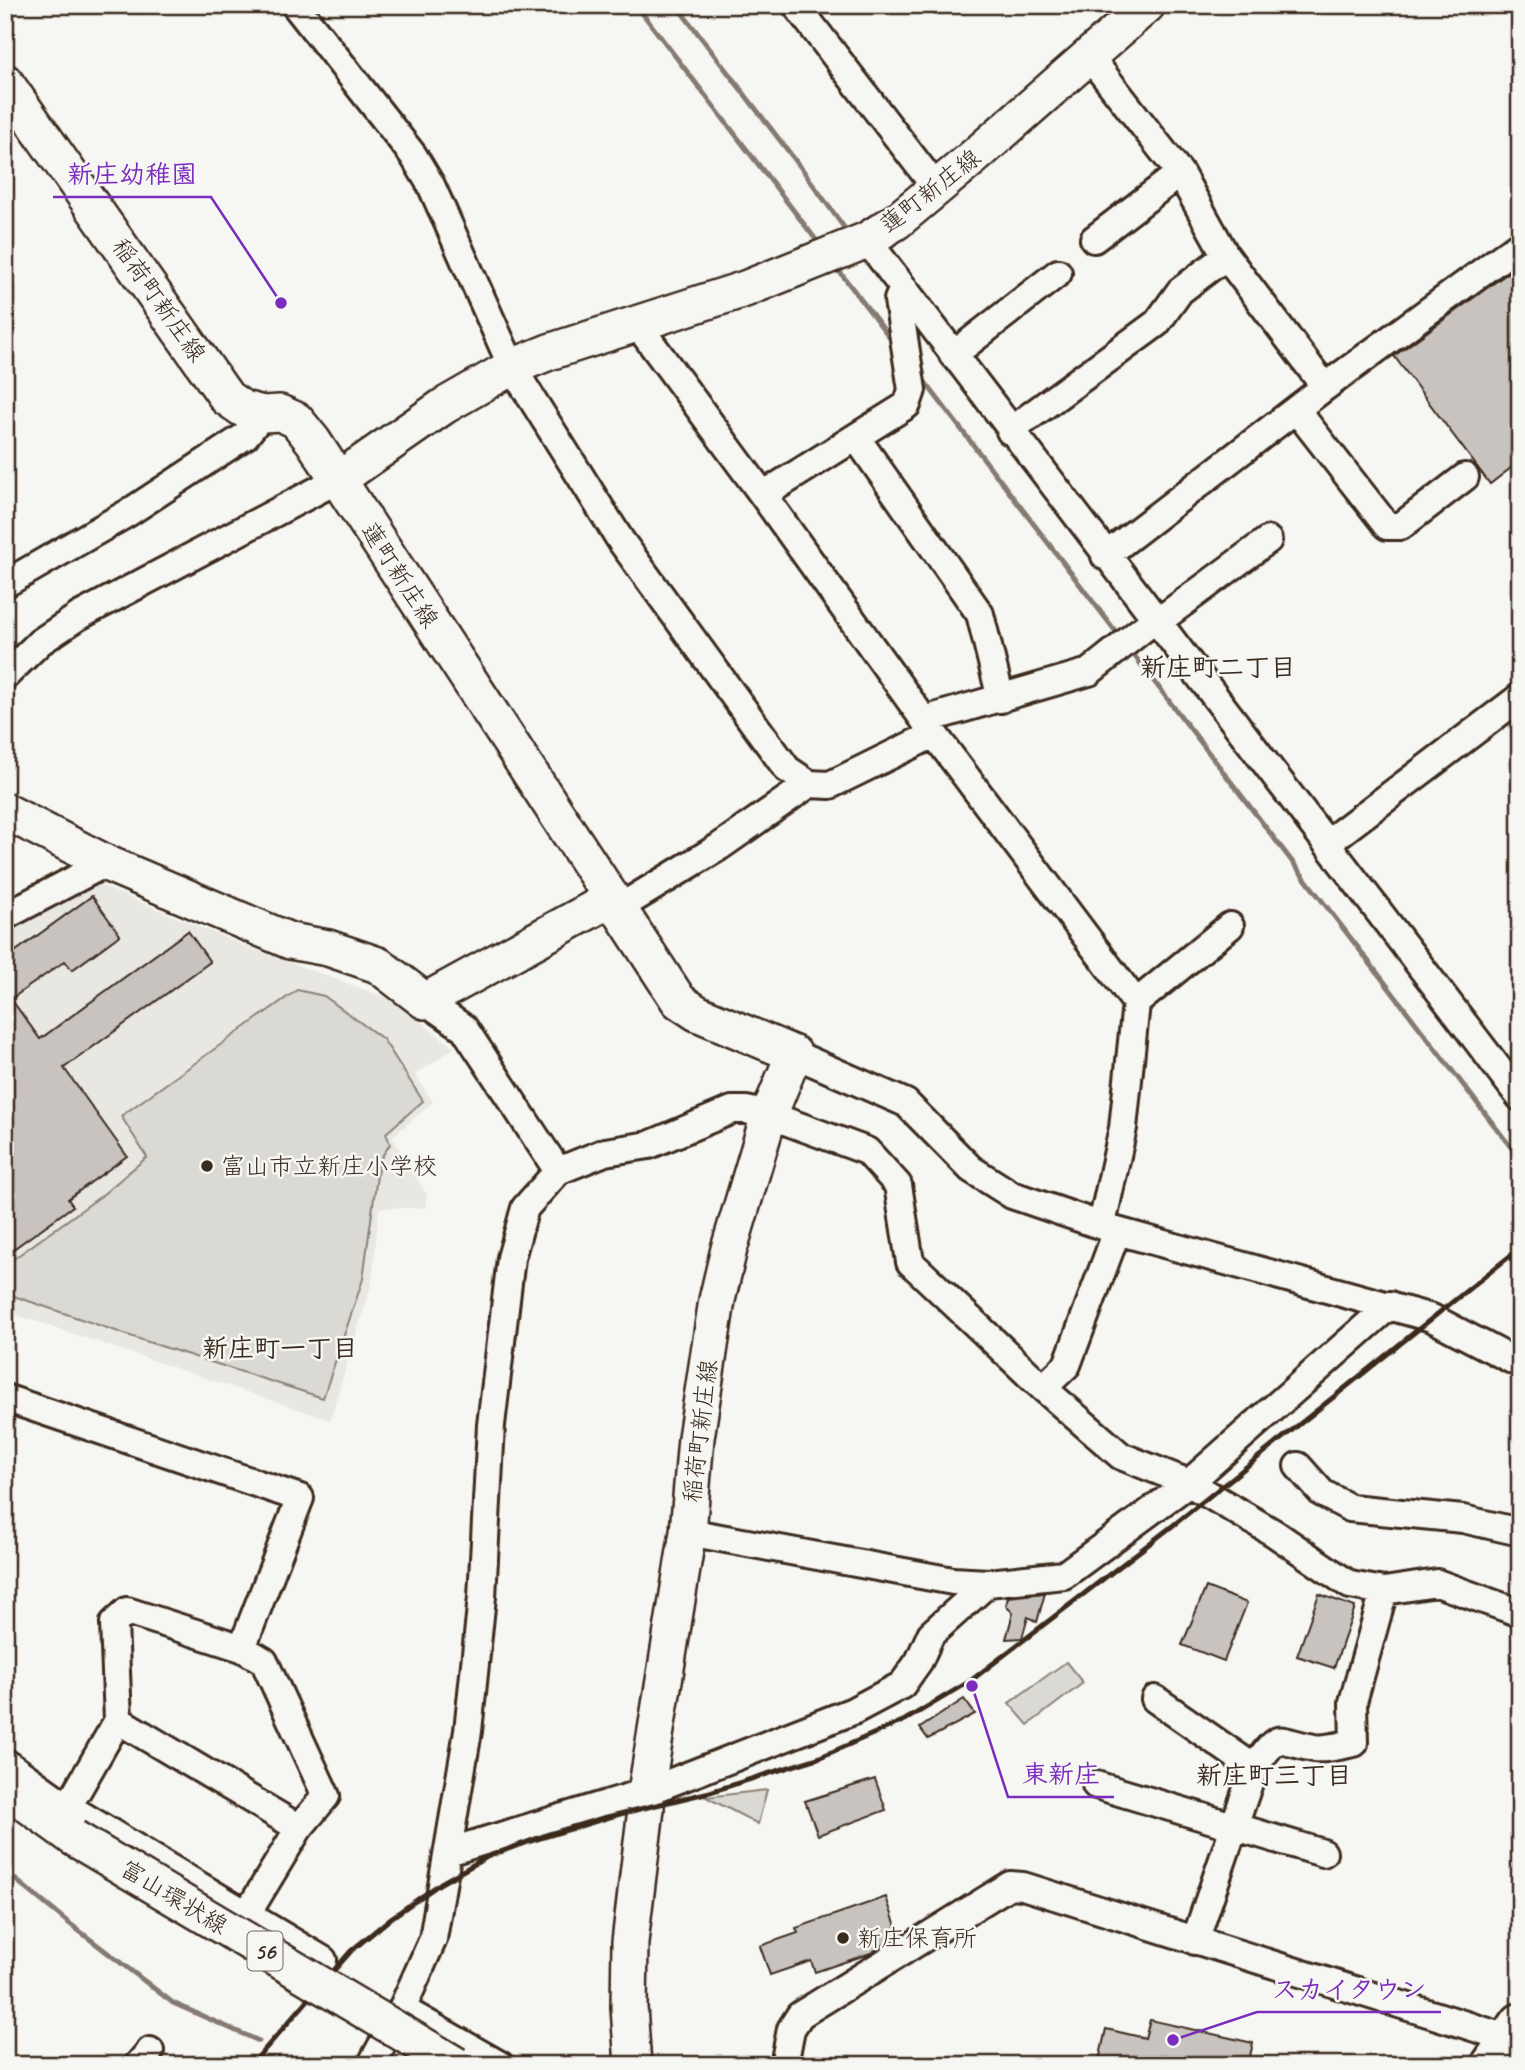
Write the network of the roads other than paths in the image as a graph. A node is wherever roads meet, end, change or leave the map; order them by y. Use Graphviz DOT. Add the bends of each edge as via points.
graph roads {
  1 [pos="295,5"];
  2 [pos="796,5"];
  3 [pos="1129,11"];
  4 [pos="1089,56"];
  5 [pos="5,82"];
  6 [pos="1180,173"];
  7 [pos="937,188"];
  8 [pos="1094,239"];
  9 [pos="863,242"];
  10 [pos="1520,244"];
  11 [pos="1226,256"];
  12 [pos="1058,273"];
  13 [pos="903,288"];
  14 [pos="637,324"];
  15 [pos="953,355"];
  16 [pos="512,367"];
  17 [pos="1325,387"];
  18 [pos="1297,411"];
  19 [pos="263,414"];
  20 [pos="1010,431"];
  21 [pos="856,437"];
  22 [pos="1465,477"];
  23 [pos="339,479"];
  24 [pos="763,495"];
  25 [pos="1268,540"];
  26 [pos="1105,556"];
  27 [pos="5,584"];
  28 [pos="1153,622"];
  29 [pos="5,676"];
  30 [pos="1520,697"];
  31 [pos="1001,699"];
  32 [pos="929,727"];
  33 [pos="808,784"];
  34 [pos="5,811"];
  35 [pos="1327,843"];
  36 [pos="106,863"];
  37 [pos="614,904"];
  38 [pos="5,916"];
  39 [pos="1230,926"];
  40 [pos="425,1001"];
  41 [pos="1136,1003"];
  42 [pos="794,1054"];
  43 [pos="1520,1097"];
  44 [pos="769,1115"];
  45 [pos="558,1171"];
  46 [pos="1109,1228"];
  47 [pos="1390,1305"];
  48 [pos="1520,1364"];
  49 [pos="1043,1388"];
  50 [pos="5,1398"];
  51 [pos="1298,1466"];
  52 [pos="1189,1483"];
  53 [pos="688,1532"];
  54 [pos="1520,1532"];
  55 [pos="988,1583"];
  56 [pos="1384,1591"];
  57 [pos="1520,1613"];
  58 [pos="242,1648"];
  59 [pos="1155,1699"];
  60 [pos="118,1720"];
  61 [pos="5,1762"];
  62 [pos="1254,1768"];
  63 [pos="1096,1785"];
  64 [pos="5,1788"];
  65 [pos="646,1791"];
  66 [pos="5,1816"];
  67 [pos="1233,1827"];
  68 [pos="299,1828"];
  69 [pos="68,1834"];
  70 [pos="448,1852"];
  71 [pos="1323,1853"];
  72 [pos="247,1914"];
  73 [pos="1195,1941"];
  74 [pos="323,1960"];
  75 [pos="401,2009"];
  76 [pos="1512,2050"];
  77 [pos="371,2065"];
  78 [pos="416,2065"];
  79 [pos="456,2065"];
  80 [pos="500,2065"];
  81 [pos="633,2065"];
  82 [pos="784,2065"];
  1 -- 16 [label="street" via="413,155"];
  2 -- 7 [label="street"];
  3 -- 4 [label="main road, 蓮町新庄線"];
  4 -- 6 [label="street"];
  4 -- 7 [label="main road, 蓮町新庄線"];
  5 -- 19 [label="main road, 稲荷町新庄線" via="227,398 243,409"];
  6 -- 8 [label="street"];
  6 -- 11 [label="street"];
  7 -- 9 [label="main road, 蓮町新庄線" via="897,222"];
  9 -- 13 [label="street"];
  9 -- 14 [label="main road, 蓮町新庄線" via="745,289"];
  10 -- 17 [label="street"];
  11 -- 17 [label="street"];
  11 -- 20 [label="street" via="1180,291 1157,323"];
  12 -- 15 [label="street"];
  13 -- 15 [label="street"];
  13 -- 21 [label="street" via="898,300 912,390 907,405"];
  14 -- 16 [label="main road, 蓮町新庄線"];
  14 -- 24 [label="street"];
  15 -- 20 [label="street"];
  16 -- 23 [label="main road, 蓮町新庄線" via="444,406"];
  16 -- 33 [label="street" via="621,541 788,769"];
  17 -- 18 [label="street"];
  18 -- 22 [label="street" via="1387,526 1401,526"];
  18 -- 26 [label="street"];
  19 -- 23 [label="main road, 稲荷町新庄線" via="280,413 296,420"];
  19 -- 27 [label="street" via="245,436 128,513"];
  20 -- 26 [label="street"];
  21 -- 24 [label="street"];
  21 -- 31 [label="street" via="980,614"];
  23 -- 29 [label="street" via="79,616 40,642"];
  23 -- 37 [label="main road, 蓮町新庄線"];
  24 -- 32 [label="street"];
  25 -- 28 [label="street"];
  26 -- 28 [label="street"];
  28 -- 31 [label="street" via="1089,672"];
  28 -- 35 [label="street"];
  30 -- 35 [label="street"];
  31 -- 32 [label="street"];
  32 -- 33 [label="street" via="830,785"];
  32 -- 41 [label="street"];
  33 -- 37 [label="street" via="719,847"];
  34 -- 36 [label="main road"];
  35 -- 43 [label="street"];
  36 -- 38 [label="street"];
  36 -- 40 [label="main road" via="290,941 378,965"];
  37 -- 40 [label="main road"];
  37 -- 42 [label="main road" via="679,1000 697,1013"];
  39 -- 41 [label="street"];
  40 -- 45 [label="street" via="464,1028"];
  41 -- 46 [label="street"];
  42 -- 44 [label="main road, 稲荷町新庄線"];
  42 -- 46 [label="street" via="906,1103 971,1169 1012,1195"];
  44 -- 45 [label="street" via="732,1110 649,1145 605,1152"];
  44 -- 49 [label="street" via="867,1151 898,1185 910,1262"];
  44 -- 53 [label="main road, 稲荷町新庄線" via="717,1300 696,1438"];
  45 -- 70 [label="street" via="525,1208 510,1258 491,1425 470,1718"];
  46 -- 47 [label="street"];
  46 -- 49 [label="street" via="1068,1365"];
  47 -- 48 [label="street" via="1432,1318"];
  47 -- 52 [label="street"];
  49 -- 52 [label="street" via="1121,1456"];
  50 -- 58 [label="street" via="300,1498"];
  51 -- 54 [label="street" via="1322,1493 1350,1508 1463,1519"];
  52 -- 55 [label="street" via="1065,1575"];
  52 -- 56 [label="street" via="1350,1585"];
  53 -- 55 [label="street" via="953,1581"];
  53 -- 65 [label="main road, 稲荷町新庄線"];
  55 -- 65 [label="street" via="931,1634 902,1685 853,1711"];
  56 -- 57 [label="street" via="1437,1583"];
  56 -- 62 [label="street" via="1353,1702 1354,1743 1317,1749 1284,1739 1271,1744"];
  58 -- 60 [label="street" via="127,1611 114,1623"];
  58 -- 68 [label="street" via="264,1661 326,1796"];
  59 -- 62 [label="street"];
  60 -- 68 [label="street"];
  60 -- 69 [label="street"];
  61 -- 69 [label="street"];
  62 -- 67 [label="street"];
  63 -- 67 [label="street"];
  64 -- 69 [label="main road, 富山環状線 / 56"];
  65 -- 70 [label="street"];
  65 -- 81 [label="main road, 稲荷町新庄線" via="630,1942"];
  66 -- 69 [label="main road, 富山環状線 / 56"];
  67 -- 71 [label="street"];
  67 -- 73 [label="street"];
  68 -- 72 [label="street"];
  69 -- 72 [label="street"];
  69 -- 78 [label="main road, 富山環状線 / 56"];
  69 -- 79 [label="main road, 富山環状線 / 56, bridge"];
  70 -- 75 [label="street" via="433,1938"];
  72 -- 74 [label="street"];
  73 -- 76 [label="street" via="1387,1999 1399,2017"];
  73 -- 82 [label="street" via="1010,1885 800,2015 791,2029"];
  75 -- 77 [label="street"];
  75 -- 80 [label="street"];
}
